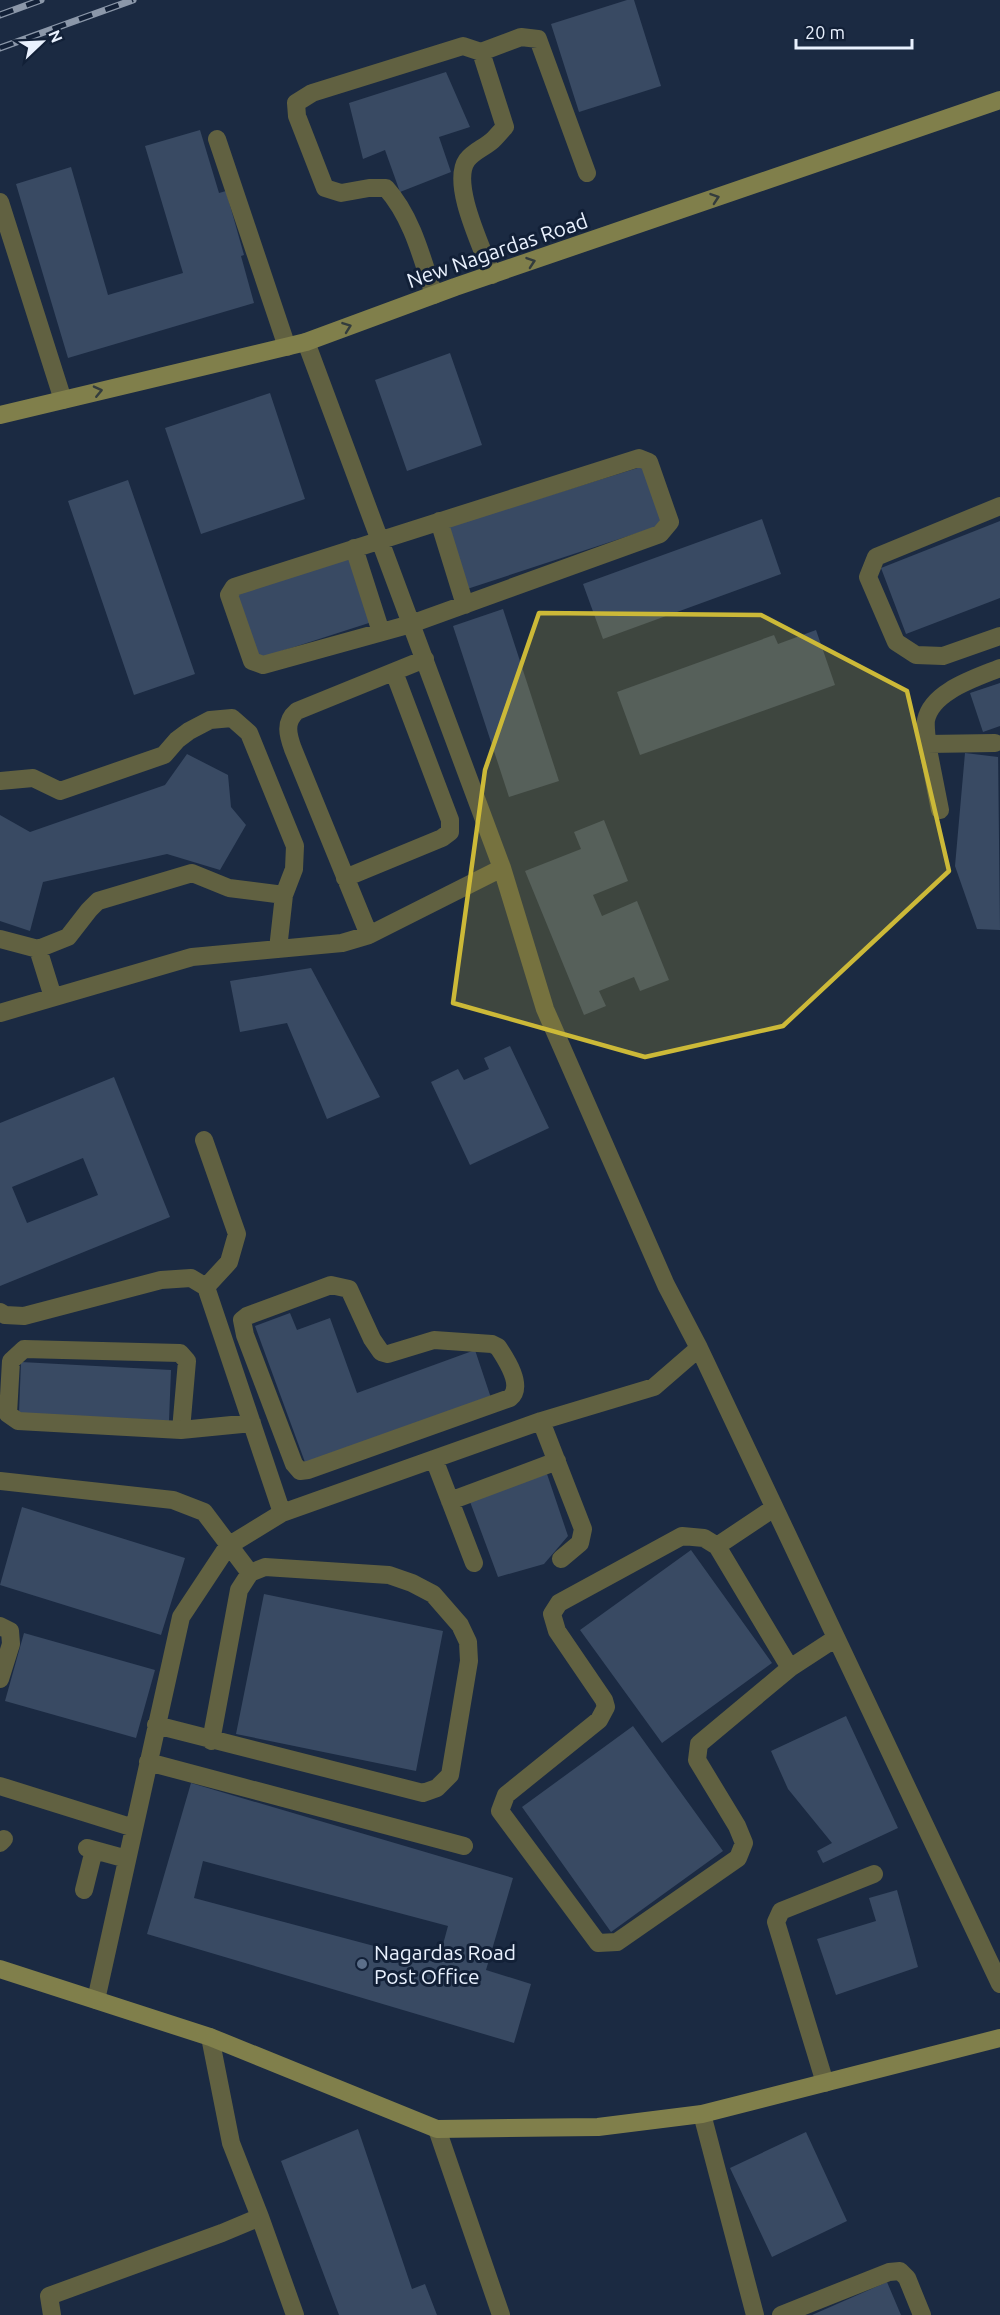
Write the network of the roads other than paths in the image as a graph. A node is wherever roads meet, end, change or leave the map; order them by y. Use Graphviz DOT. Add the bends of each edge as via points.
graph roads {
  1 [pos="481,52"];
  2 [pos="1000,100"];
  3 [pos="216,139"];
  4 [pos="587,173"];
  5 [pos="0,202"];
  6 [pos="492,275"];
  7 [pos="434,295"];
  8 [pos="306,342"];
  9 [pos="287,347"];
  10 [pos="63,400"];
  11 [pos="0,415"];
  12 [pos="1000,506"];
  13 [pos="439,521"];
  14 [pos="380,540"];
  15 [pos="354,548"];
  16 [pos="394,578"];
  17 [pos="367,587"];
  18 [pos="465,605"];
  19 [pos="411,624"];
  20 [pos="381,632"];
  21 [pos="1000,636"];
  22 [pos="425,659"];
  23 [pos="1000,668"];
  24 [pos="394,672"];
  25 [pos="995,743"];
  26 [pos="927,744"];
  27 [pos="0,780"];
  28 [pos="940,810"];
  29 [pos="502,868"];
  30 [pos="345,878"];
  31 [pos="284,895"];
  32 [pos="369,935"];
  33 [pos="0,939"];
  34 [pos="38,949"];
  35 [pos="278,949"];
  36 [pos="53,997"];
  37 [pos="0,1013"];
  38 [pos="204,1140"];
  39 [pos="206,1287"];
  40 [pos="0,1312"];
  41 [pos="699,1348"];
  42 [pos="541,1421"];
  43 [pos="252,1423"];
  44 [pos="181,1430"];
  45 [pos="409,1433"];
  46 [pos="427,1461"];
  47 [pos="557,1461"];
  48 [pos="326,1464"];
  49 [pos="0,1481"];
  50 [pos="337,1493"];
  51 [pos="450,1501"];
  52 [pos="774,1508"];
  53 [pos="282,1513"];
  54 [pos="228,1546"];
  55 [pos="717,1546"];
  56 [pos="561,1559"];
  57 [pos="474,1563"];
  58 [pos="250,1573"];
  59 [pos="0,1626"];
  60 [pos="836,1638"];
  61 [pos="790,1668"];
  62 [pos="0,1679"];
  63 [pos="156,1725"];
  64 [pos="211,1741"];
  65 [pos="148,1762"];
  66 [pos="0,1786"];
  67 [pos="134,1828"];
  68 [pos="464,1846"];
  69 [pos="127,1859"];
  70 [pos="874,1874"];
  71 [pos="84,1890"];
  72 [pos="0,1969"];
  73 [pos="1000,1984"];
  74 [pos="96,2000"];
  75 [pos="210,2037"];
  76 [pos="1000,2038"];
  77 [pos="825,2083"];
  78 [pos="702,2114"];
  79 [pos="437,2129"];
  80 [pos="260,2217"];
  81 [pos="52,2315"];
  82 [pos="295,2315"];
  83 [pos="501,2315"];
  84 [pos="755,2315"];
  85 [pos="781,2315"];
  86 [pos="922,2315"];
  1 -- 4 [label="street" via="520,37 538,39"];
  1 -- 6 [label="street" via="505,127 466,162 461,178"];
  1 -- 7 [label="street" via="463,46 312,93 296,104 325,188 340,193 386,188 399,202"];
  6 -- 2 [label="main road, New Nagardas Road, one-way"];
  3 -- 9 [label="street"];
  5 -- 10 [label="street"];
  6 -- 7 [label="main road, New Nagardas Road"];
  8 -- 7 [label="main road, New Nagardas Road, one-way"];
  8 -- 9 [label="main road, New Nagardas Road"];
  8 -- 14 [label="street"];
  10 -- 9 [label="main road, New Nagardas Road, one-way"];
  10 -- 11 [label="main road, New Nagardas Road"];
  12 -- 21 [label="street" via="876,557 868,577 896,642 916,655 943,656"];
  13 -- 14 [label="street"];
  13 -- 18 [label="street"];
  13 -- 18 [label="street" via="639,458 649,462 670,522 660,534"];
  14 -- 15 [label="street"];
  14 -- 16 [label="street"];
  15 -- 17 [label="street"];
  15 -- 20 [label="street" via="234,587 229,595 252,661 263,665"];
  16 -- 17 [label="street"];
  16 -- 19 [label="street"];
  17 -- 20 [label="street"];
  18 -- 19 [label="street"];
  19 -- 20 [label="street"];
  19 -- 22 [label="street"];
  22 -- 24 [label="street"];
  22 -- 29 [label="street"];
  23 -- 26 [label="street" via="963,683 934,703 926,720"];
  24 -- 30 [label="street" via="297,711 288,725 293,749"];
  24 -- 30 [label="street" via="438,764 450,832"];
  25 -- 26 [label="street"];
  26 -- 28 [label="street"];
  27 -- 31 [label="street" via="33,778 60,791 164,755 189,731 210,720 232,718 249,733 296,846 294,869"];
  29 -- 32 [label="street"];
  29 -- 41 [label="street" via="545,1009 666,1285"];
  30 -- 32 [label="street"];
  31 -- 34 [label="street" via="228,888 192,873 98,901 68,937"];
  31 -- 35 [label="street"];
  32 -- 35 [label="street" via="342,943"];
  33 -- 34 [label="street"];
  34 -- 36 [label="street"];
  35 -- 36 [label="street" via="192,957"];
  36 -- 37 [label="street"];
  38 -- 39 [label="street" via="237,1234 229,1262"];
  39 -- 40 [label="street" via="191,1278 161,1280 24,1316"];
  39 -- 43 [label="street"];
  41 -- 42 [label="street" via="654,1387"];
  41 -- 52 [label="street"];
  42 -- 46 [label="street"];
  42 -- 47 [label="street"];
  43 -- 44 [label="street"];
  43 -- 53 [label="street"];
  44 -- 44 [label="street" via="18,1421 8,1414 12,1361 24,1349 180,1353 187,1360"];
  45 -- 46 [label="street"];
  45 -- 48 [label="street"];
  45 -- 48 [label="street" via="514,1395 516,1385 498,1347 434,1340 388,1354 381,1352 353,1295 338,1285 247,1316 242,1320 245,1335 296,1468 303,1471"];
  46 -- 50 [label="street"];
  46 -- 51 [label="street"];
  47 -- 51 [label="street"];
  47 -- 56 [label="street" via="583,1529 579,1543"];
  48 -- 50 [label="street"];
  49 -- 54 [label="street" via="174,1500 204,1512"];
  50 -- 53 [label="street"];
  51 -- 57 [label="street"];
  52 -- 55 [label="street"];
  52 -- 60 [label="street"];
  53 -- 54 [label="street"];
  54 -- 58 [label="street"];
  54 -- 63 [label="street" via="181,1617"];
  55 -- 61 [label="street"];
  55 -- 61 [label="street" via="704,1538 682,1536 559,1603 552,1614 557,1631 606,1707 599,1720 506,1795 500,1811 597,1943 618,1942 738,1858 744,1843 698,1760 699,1744"];
  58 -- 64 [label="street" via="239,1590"];
  58 -- 64 [label="street" via="266,1567 389,1575 432,1594 460,1625 468,1642 469,1661 450,1775 437,1788 423,1793"];
  59 -- 62 [label="street" via="10,1631 12,1639"];
  60 -- 61 [label="street"];
  60 -- 73 [label="street"];
  63 -- 64 [label="street"];
  63 -- 65 [label="street"];
  65 -- 67 [label="street"];
  65 -- 68 [label="street"];
  66 -- 67 [label="street"];
  67 -- 69 [label="street"];
  69 -- 71 [label="street" via="90,1849"];
  69 -- 74 [label="street"];
  70 -- 77 [label="street" via="781,1911 776,1922"];
  72 -- 74 [label="main road"];
  74 -- 75 [label="main road"];
  75 -- 79 [label="main road"];
  75 -- 80 [label="street" via="231,2143"];
  76 -- 77 [label="main road"];
  77 -- 78 [label="main road"];
  78 -- 79 [label="main road" via="598,2127"];
  78 -- 84 [label="street"];
  79 -- 83 [label="street"];
  80 -- 81 [label="street" via="49,2296"];
  80 -- 82 [label="street"];
  85 -- 86 [label="street" via="900,2271 907,2278"];
}
